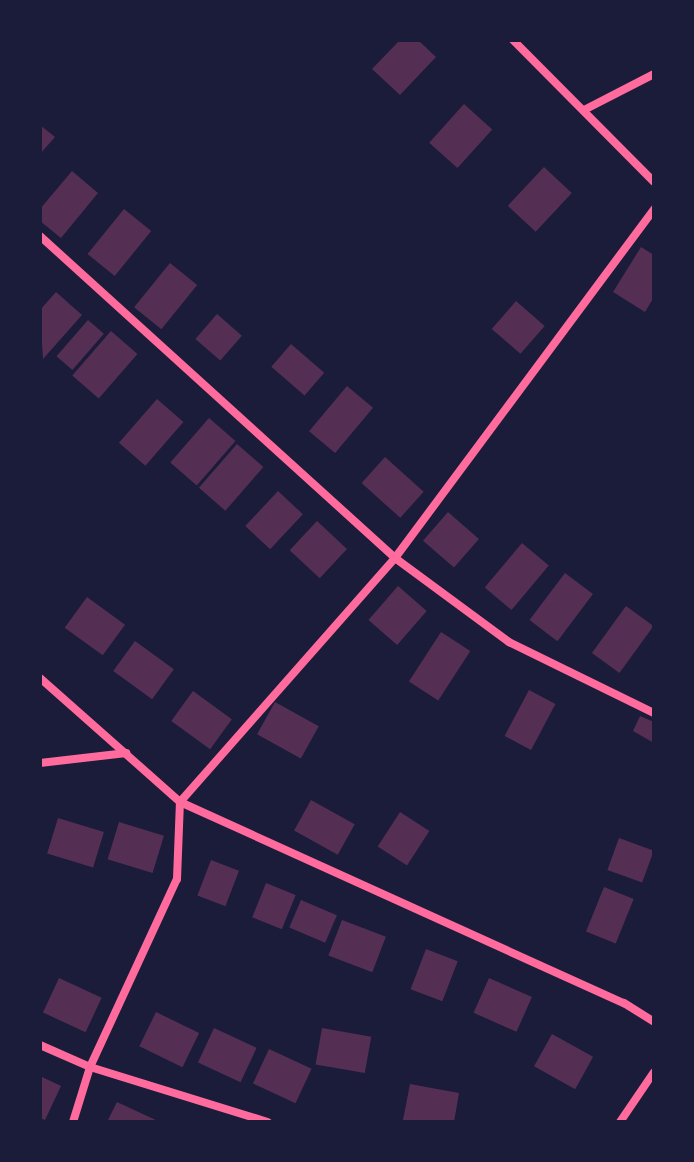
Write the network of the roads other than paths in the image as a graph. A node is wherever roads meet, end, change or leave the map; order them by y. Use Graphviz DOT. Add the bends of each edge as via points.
graph roads {
  1 [pos="513,40"];
  2 [pos="654,74"];
  3 [pos="584,110"];
  4 [pos="654,182"];
  5 [pos="654,209"];
  6 [pos="40,236"];
  7 [pos="395,558"];
  8 [pos="40,678"];
  9 [pos="654,713"];
  10 [pos="126,753"];
  11 [pos="40,763"];
  12 [pos="180,802"];
  13 [pos="654,1022"];
  14 [pos="40,1045"];
  15 [pos="90,1067"];
  16 [pos="654,1072"];
  17 [pos="73,1122"];
  18 [pos="268,1122"];
  19 [pos="620,1122"];
  1 -- 3 [label="street"];
  2 -- 3 [label="street"];
  3 -- 4 [label="street"];
  5 -- 7 [label="street"];
  6 -- 7 [label="street"];
  7 -- 9 [label="street" via="509,642"];
  7 -- 12 [label="street"];
  8 -- 10 [label="street"];
  10 -- 11 [label="street"];
  10 -- 12 [label="street"];
  12 -- 13 [label="street" via="624,1003"];
  12 -- 15 [label="street" via="177,879"];
  14 -- 15 [label="street"];
  15 -- 17 [label="street"];
  15 -- 18 [label="street"];
  16 -- 19 [label="street"];
}
